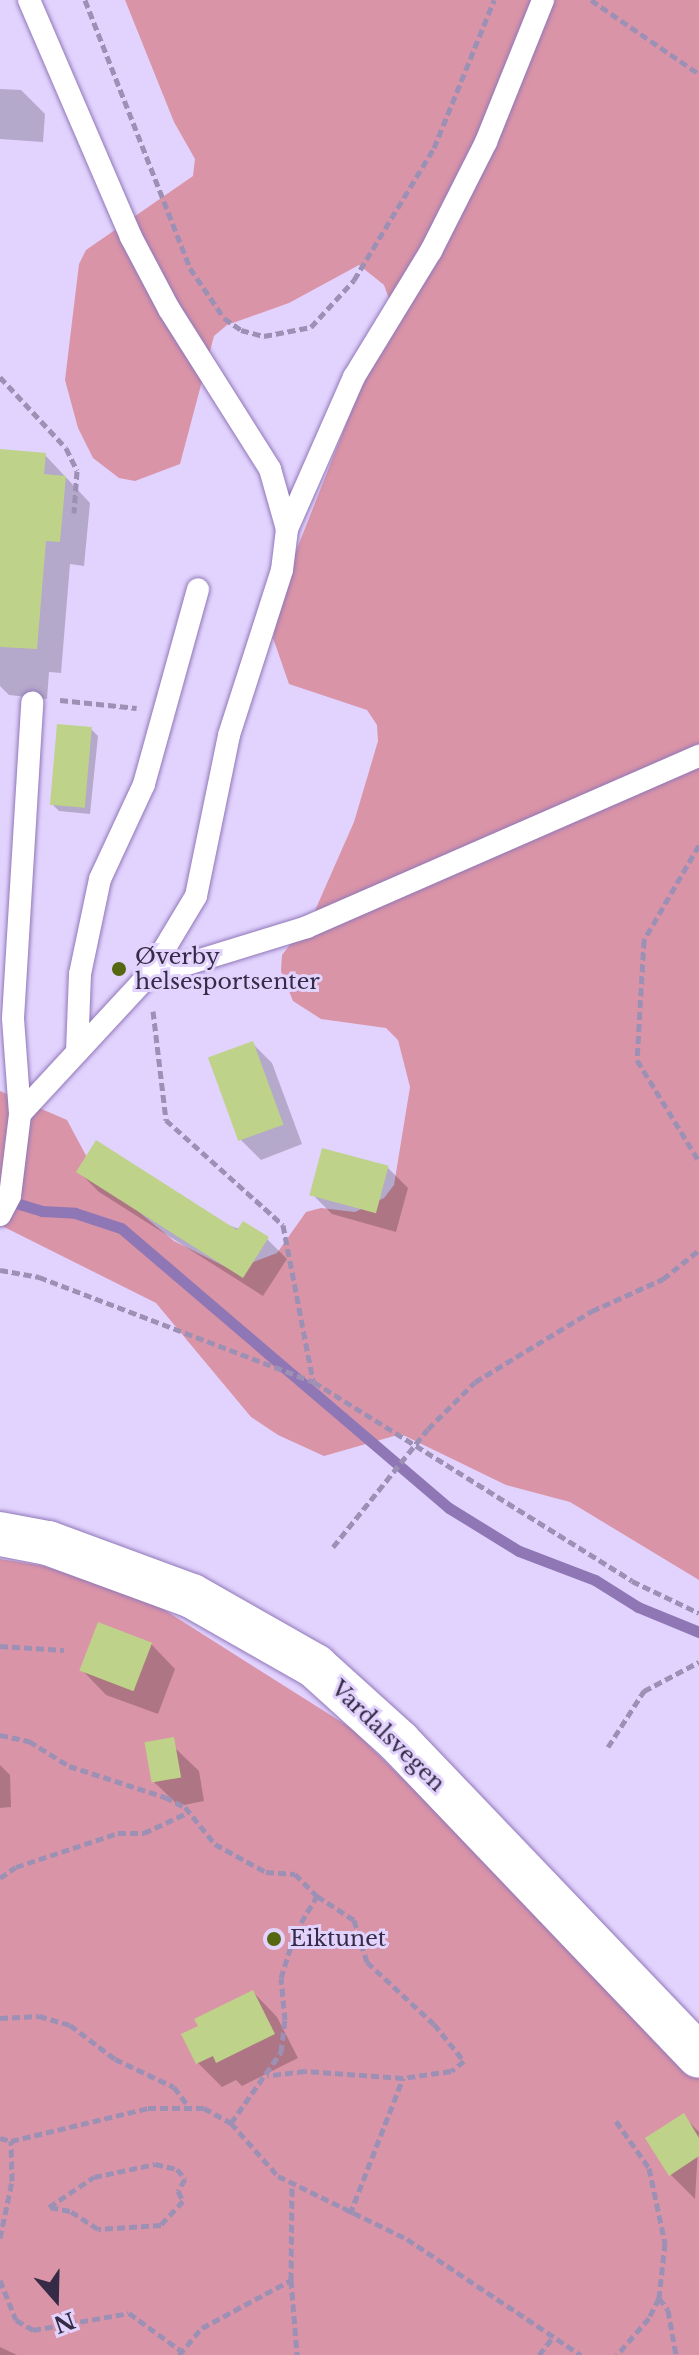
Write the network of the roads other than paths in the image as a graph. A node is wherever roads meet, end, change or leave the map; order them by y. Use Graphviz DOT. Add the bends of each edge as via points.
graph roads {
  1 [pos="29,0"];
  2 [pos="543,0"];
  3 [pos="287,529"];
  4 [pos="198,589"];
  5 [pos="32,703"];
  6 [pos="699,756"];
  7 [pos="148,976"];
  8 [pos="77,1052"];
  9 [pos="20,1114"];
  10 [pos="0,1215"];
  11 [pos="0,1534"];
  12 [pos="699,2056"];
  1 -- 3 [label="lane" via="131,237 169,309 270,469"];
  2 -- 3 [label="lane" via="486,142 431,251 354,377"];
  3 -- 7 [label="lane" via="282,570 229,735 196,896"];
  4 -- 8 [label="lane" via="144,784 100,879 80,974"];
  5 -- 9 [label="lane" via="13,1018"];
  6 -- 7 [label="lane" via="307,927"];
  7 -- 8 [label="lane"];
  8 -- 9 [label="lane"];
  9 -- 10 [label="lane" via="10,1196"];
  11 -- 12 [label="main road, Vardalsvegen" via="48,1543 178,1590 259,1630 315,1666 399,1742"];
}
